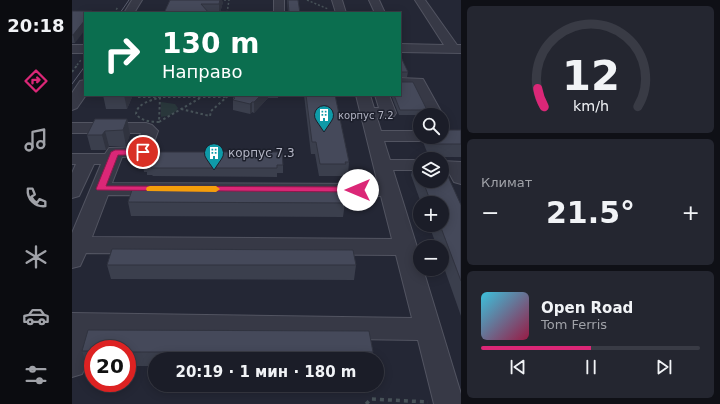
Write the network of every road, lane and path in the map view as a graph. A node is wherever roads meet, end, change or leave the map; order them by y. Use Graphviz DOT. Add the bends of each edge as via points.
graph roads {
  1 [pos="137,0"];
  2 [pos="214,0"];
  3 [pos="279,0"];
  4 [pos="307,0"];
  5 [pos="337,0"];
  6 [pos="374,0"];
  7 [pos="420,0"];
  8 [pos="130,12"];
  9 [pos="226,12"];
  10 [pos="279,12"];
  11 [pos="338,12"];
  12 [pos="380,12"];
  13 [pos="401,48"];
  14 [pos="72,49"];
  15 [pos="84,49"];
  16 [pos="457,49"];
  17 [pos="84,56"];
  18 [pos="72,72"];
  19 [pos="401,82"];
  20 [pos="84,86"];
  21 [pos="382,96"];
  22 [pos="138,97"];
  23 [pos="160,97"];
  24 [pos="201,97"];
  25 [pos="227,97"];
  26 [pos="366,104"];
  27 [pos="72,105"];
  28 [pos="431,108"];
  29 [pos="181,109"];
  30 [pos="159,122"];
  31 [pos="72,128"];
  32 [pos="375,136"];
  33 [pos="413,136"];
  34 [pos="80,159"];
  35 [pos="112,159"];
  36 [pos="383,165"];
  37 [pos="413,166"];
  38 [pos="100,189"];
  39 [pos="389,190"];
  40 [pos="72,192"];
  41 [pos="406,248"];
  42 [pos="75,252"];
  43 [pos="78,324"];
  44 [pos="428,329"];
  45 [pos="72,366"];
  46 [pos="453,403"];
  47 [pos="366,404"];
  1 -- 8 [label="street"];
  2 -- 9 [label="path" via="229,0"];
  3 -- 10 [label="street"];
  4 -- 11 [label="path"];
  5 -- 11 [label="street"];
  6 -- 12 [label="street"];
  7 -- 16 [label="street"];
  13 -- 16 [label="street"];
  14 -- 15 [label="street"];
  17 -- 18 [label="path"];
  19 -- 28 [label="street" via="418,82"];
  20 -- 27 [label="street"];
  21 -- 26 [label="street" via="388,113"];
  22 -- 23 [label="path"];
  23 -- 24 [label="path"];
  23 -- 30 [label="path"];
  23 -- 30 [label="path" via="148,102 137,110 136,114 147,122"];
  24 -- 25 [label="path"];
  24 -- 29 [label="path"];
  25 -- 29 [label="path" via="211,111 210,116"];
  26 -- 32 [label="street"];
  29 -- 30 [label="path"];
  31 -- 35 [label="street" via="146,128 150,131 143,152 115,152"];
  32 -- 33 [label="street"];
  32 -- 36 [label="street"];
  34 -- 35 [label="street"];
  34 -- 40 [label="street"];
  35 -- 38 [label="street"];
  36 -- 37 [label="street"];
  36 -- 39 [label="street"];
  38 -- 39 [label="street"];
  38 -- 42 [label="street"];
  39 -- 41 [label="street"];
  41 -- 42 [label="street"];
  41 -- 44 [label="street"];
  43 -- 44 [label="street"];
  43 -- 45 [label="street"];
  44 -- 46 [label="street"];
  46 -- 47 [label="path" via="371,399"];
}
